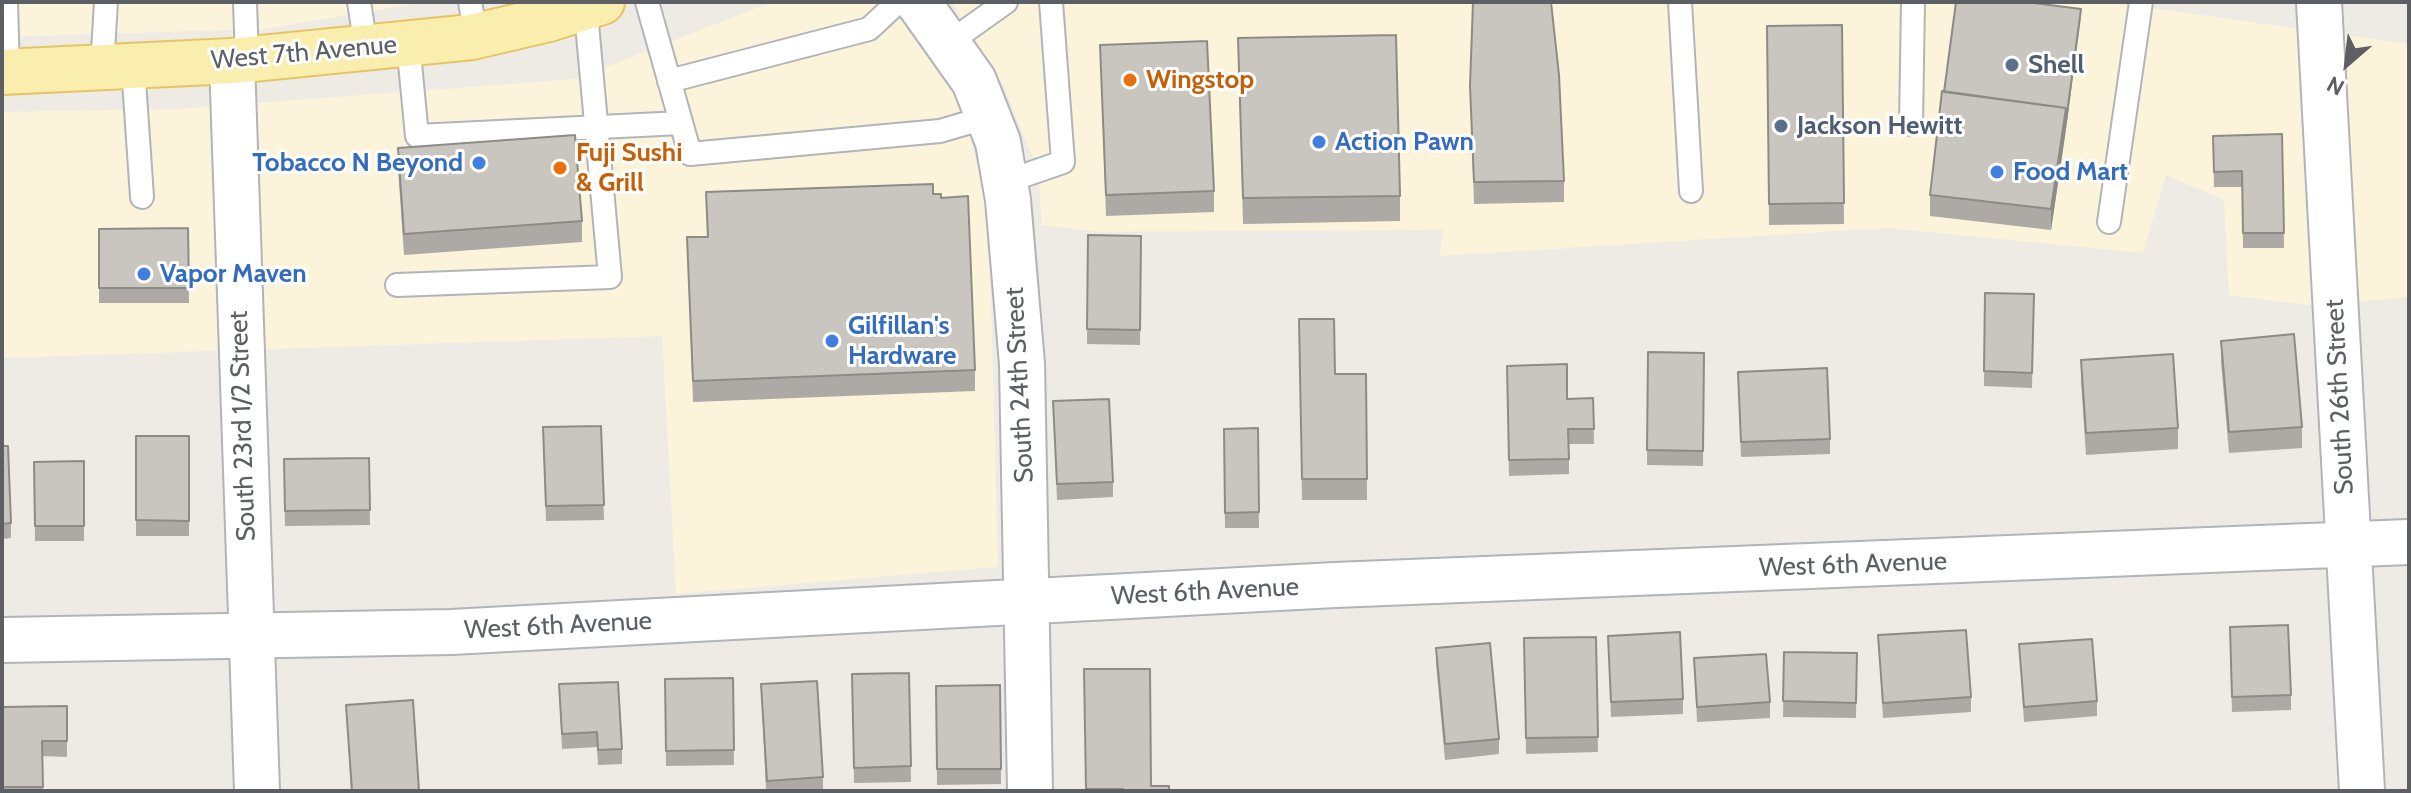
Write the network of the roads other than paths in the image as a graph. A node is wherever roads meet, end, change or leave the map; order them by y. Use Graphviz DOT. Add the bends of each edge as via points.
graph roads {
  1 [pos="6,2"];
  2 [pos="106,2"];
  3 [pos="245,2"];
  4 [pos="359,2"];
  5 [pos="647,2"];
  6 [pos="898,2"];
  7 [pos="918,2"];
  8 [pos="1006,2"];
  9 [pos="1051,2"];
  10 [pos="1680,2"];
  11 [pos="1913,2"];
  12 [pos="2141,2"];
  13 [pos="2319,2"];
  14 [pos="591,4"];
  15 [pos="473,19"];
  16 [pos="408,43"];
  17 [pos="947,44"];
  18 [pos="366,47"];
  19 [pos="239,61"];
  20 [pos="118,67"];
  21 [pos="5,72"];
  22 [pos="669,81"];
  23 [pos="988,117"];
  24 [pos="681,123"];
  25 [pos="1911,124"];
  26 [pos="599,127"];
  27 [pos="1005,182"];
  28 [pos="1691,191"];
  29 [pos="142,197"];
  30 [pos="2109,222"];
  31 [pos="397,285"];
  32 [pos="2409,542"];
  33 [pos="2348,546"];
  34 [pos="1026,601"];
  35 [pos="250,635"];
  36 [pos="2,640"];
  37 [pos="257,791"];
  38 [pos="1030,791"];
  39 [pos="2362,791"];
  1 -- 21 [label="lane"];
  2 -- 20 [label="lane"];
  3 -- 19 [label="lane"];
  4 -- 18 [label="lane"];
  5 -- 22 [label="lane"];
  6 -- 22 [label="lane" via="869,29"];
  7 -- 17 [label="street, South 24th Street"];
  8 -- 17 [label="lane"];
  9 -- 27 [label="lane" via="1063,162"];
  10 -- 28 [label="lane"];
  11 -- 25 [label="lane"];
  12 -- 30 [label="lane"];
  13 -- 33 [label="street, South 26th Street"];
  14 -- 15 [label="main road, West 7th Avenue"];
  14 -- 26 [label="lane"];
  15 -- 16 [label="main road, West 7th Avenue"];
  16 -- 18 [label="main road, West 7th Avenue"];
  16 -- 26 [label="lane" via="417,136"];
  17 -- 23 [label="street, South 24th Street" via="974,81"];
  18 -- 19 [label="main road, West 7th Avenue"];
  19 -- 20 [label="main road, West 7th Avenue"];
  19 -- 35 [label="street, South 23rd 1/2 Street"];
  20 -- 21 [label="main road, West 7th Avenue"];
  20 -- 29 [label="lane"];
  22 -- 24 [label="lane"];
  23 -- 24 [label="lane" via="940,131 690,154"];
  23 -- 27 [label="street, South 24th Street"];
  24 -- 26 [label="lane"];
  26 -- 31 [label="lane" via="610,277"];
  27 -- 34 [label="street, South 24th Street" via="1022,364"];
  32 -- 33 [label="street, West 6th Avenue"];
  33 -- 34 [label="street, West 6th Avenue"];
  33 -- 39 [label="street, South 26th Street"];
  34 -- 35 [label="street, West 6th Avenue" via="451,632"];
  34 -- 38 [label="street, South 24th Street"];
  35 -- 36 [label="street, West 6th Avenue"];
  35 -- 37 [label="street, South 23rd 1/2 Street"];
}
